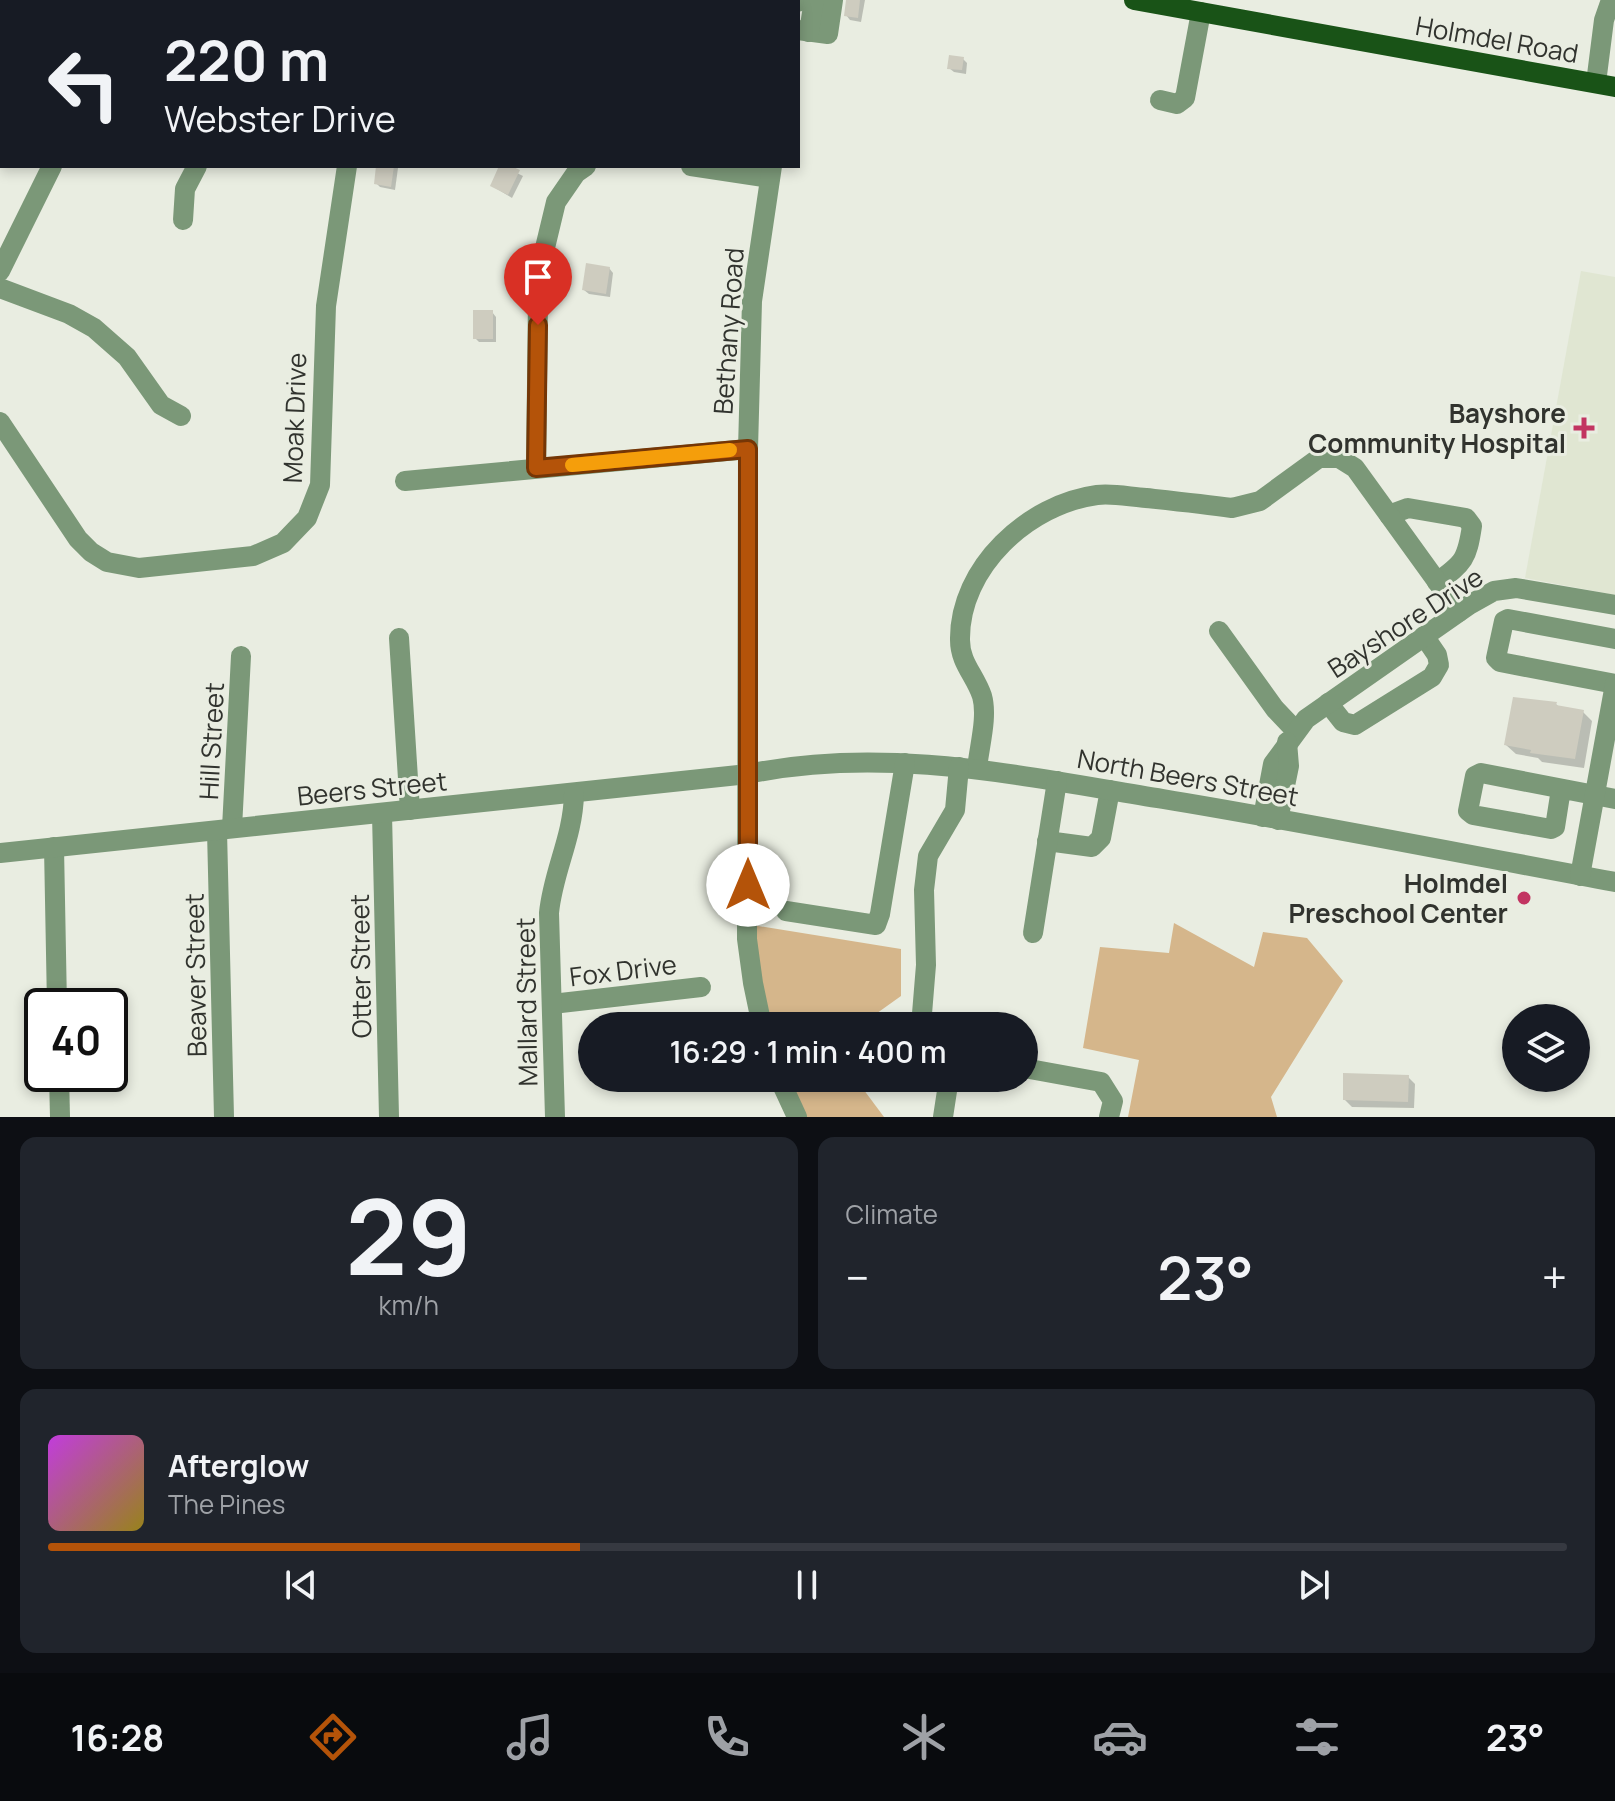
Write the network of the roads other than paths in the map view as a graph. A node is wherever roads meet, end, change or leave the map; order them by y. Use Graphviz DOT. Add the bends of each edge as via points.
graph roads {
  1 [pos="814,0"];
  2 [pos="833,0"];
  3 [pos="1134,0"];
  4 [pos="1611,0"];
  5 [pos="1201,12"];
  6 [pos="803,31"];
  7 [pos="1605,85"];
  8 [pos="1160,100"];
  9 [pos="51,168"];
  10 [pos="196,168"];
  11 [pos="347,168"];
  12 [pos="583,168"];
  13 [pos="718,168"];
  14 [pos="771,172"];
  15 [pos="183,220"];
  16 [pos="0,271"];
  17 [pos="0,288"];
  18 [pos="181,416"];
  19 [pos="0,422"];
  20 [pos="748,449"];
  21 [pos="7,450"];
  22 [pos="536,468"];
  23 [pos="405,481"];
  24 [pos="1389,515"];
  25 [pos="1437,582"];
  26 [pos="1615,605"];
  27 [pos="1459,612"];
  28 [pos="1219,631"];
  29 [pos="1424,636"];
  30 [pos="399,638"];
  31 [pos="1615,639"];
  32 [pos="241,656"];
  33 [pos="1615,684"];
  34 [pos="1328,703"];
  35 [pos="1291,736"];
  36 [pos="905,763"];
  37 [pos="968,768"];
  38 [pos="748,774"];
  39 [pos="1057,781"];
  40 [pos="1561,789"];
  41 [pos="1110,790"];
  42 [pos="574,794"];
  43 [pos="1605,797"];
  44 [pos="410,810"];
  45 [pos="382,814"];
  46 [pos="1270,818"];
  47 [pos="225,829"];
  48 [pos="1047,841"];
  49 [pos="54,847"];
  50 [pos="0,853"];
  51 [pos="1580,876"];
  52 [pos="1615,882"];
  53 [pos="786,911"];
  54 [pos="1033,933"];
  55 [pos="701,987"];
  56 [pos="57,988"];
  57 [pos="552,1004"];
  58 [pos="759,1012"];
  59 [pos="922,1012"];
  60 [pos="1038,1071"];
  61 [pos="59,1092"];
  62 [pos="785,1092"];
  63 [pos="947,1092"];
  64 [pos="60,1117"];
  65 [pos="224,1117"];
  66 [pos="389,1117"];
  67 [pos="555,1117"];
  68 [pos="797,1117"];
  69 [pos="943,1117"];
  70 [pos="1109,1117"];
  1 -- 6 [label="street"];
  2 -- 6 [label="street" via="828,34"];
  3 -- 5 [label="main road, Holmdel Road"];
  4 -- 7 [label="street" via="1604,20"];
  5 -- 7 [label="main road, Holmdel Road"];
  5 -- 8 [label="street" via="1185,98 1177,104"];
  9 -- 16 [label="street"];
  10 -- 15 [label="street" via="185,189"];
  11 -- 21 [label="street, Moak Drive" via="326,306 320,485 307,518 290,537 269,551 240,559 139,568 107,562 78,539"];
  12 -- 22 [label="street" via="556,202 543,256"];
  13 -- 14 [label="street"];
  14 -- 20 [label="street, Bethany Road" via="752,301"];
  17 -- 18 [label="street" via="94,328 127,357 161,405"];
  19 -- 21 [label="street, Moak Drive"];
  20 -- 22 [label="street"];
  20 -- 38 [label="street, Bethany Road"];
  22 -- 23 [label="street"];
  24 -- 25 [label="street"];
  24 -- 25 [label="street" via="1408,508 1466,518 1472,526 1468,553"];
  24 -- 37 [label="street" via="1355,468 1331,457 1319,458 1247,505 1232,508 1109,494 1075,500 1019,528 989,559 970,593 960,635 962,661 984,707"];
  25 -- 27 [label="street"];
  26 -- 27 [label="street, Bayshore Drive" via="1516,588 1494,591"];
  27 -- 29 [label="street, Bayshore Drive"];
  28 -- 35 [label="street"];
  29 -- 34 [label="street, Bayshore Drive"];
  29 -- 34 [label="street" via="1439,665 1432,677 1355,725 1343,722"];
  30 -- 44 [label="street"];
  31 -- 33 [label="street" via="1508,619 1496,658"];
  32 -- 47 [label="street, Hill Street"];
  33 -- 43 [label="street"];
  34 -- 35 [label="street, Bayshore Drive"];
  35 -- 46 [label="street, Bayshore Drive" via="1273,764"];
  36 -- 37 [label="street, North Beers Street"];
  36 -- 38 [label="street, North Beers Street" via="859,762"];
  36 -- 53 [label="street" via="876,925"];
  37 -- 39 [label="street, North Beers Street"];
  37 -- 59 [label="street" via="955,810 928,856"];
  38 -- 42 [label="street, Beers Street"];
  38 -- 58 [label="street, Bethany Road" via="747,939"];
  39 -- 41 [label="street, North Beers Street"];
  39 -- 48 [label="street"];
  40 -- 40 [label="street" via="1477,774 1468,811 1551,829"];
  40 -- 43 [label="street"];
  41 -- 46 [label="street, North Beers Street"];
  41 -- 48 [label="street" via="1101,838 1092,847"];
  42 -- 44 [label="street, Beers Street"];
  42 -- 57 [label="street, Mallard Street" via="572,826 550,899"];
  43 -- 51 [label="street"];
  44 -- 45 [label="street, Beers Street"];
  45 -- 47 [label="street, Beers Street"];
  45 -- 66 [label="street, Otter Street"];
  46 -- 51 [label="street, North Beers Street"];
  47 -- 49 [label="street, Beers Street"];
  47 -- 65 [label="street, Beaver Street"];
  48 -- 54 [label="street"];
  49 -- 50 [label="street, Beers Street"];
  49 -- 56 [label="street"];
  51 -- 52 [label="street, North Beers Street"];
  55 -- 57 [label="street, Fox Drive"];
  57 -- 67 [label="street, Mallard Street"];
  60 -- 70 [label="street" via="1101,1082 1113,1101"];
  61 -- 64 [label="street"];
  62 -- 68 [label="street"];
  63 -- 69 [label="street"];
}
